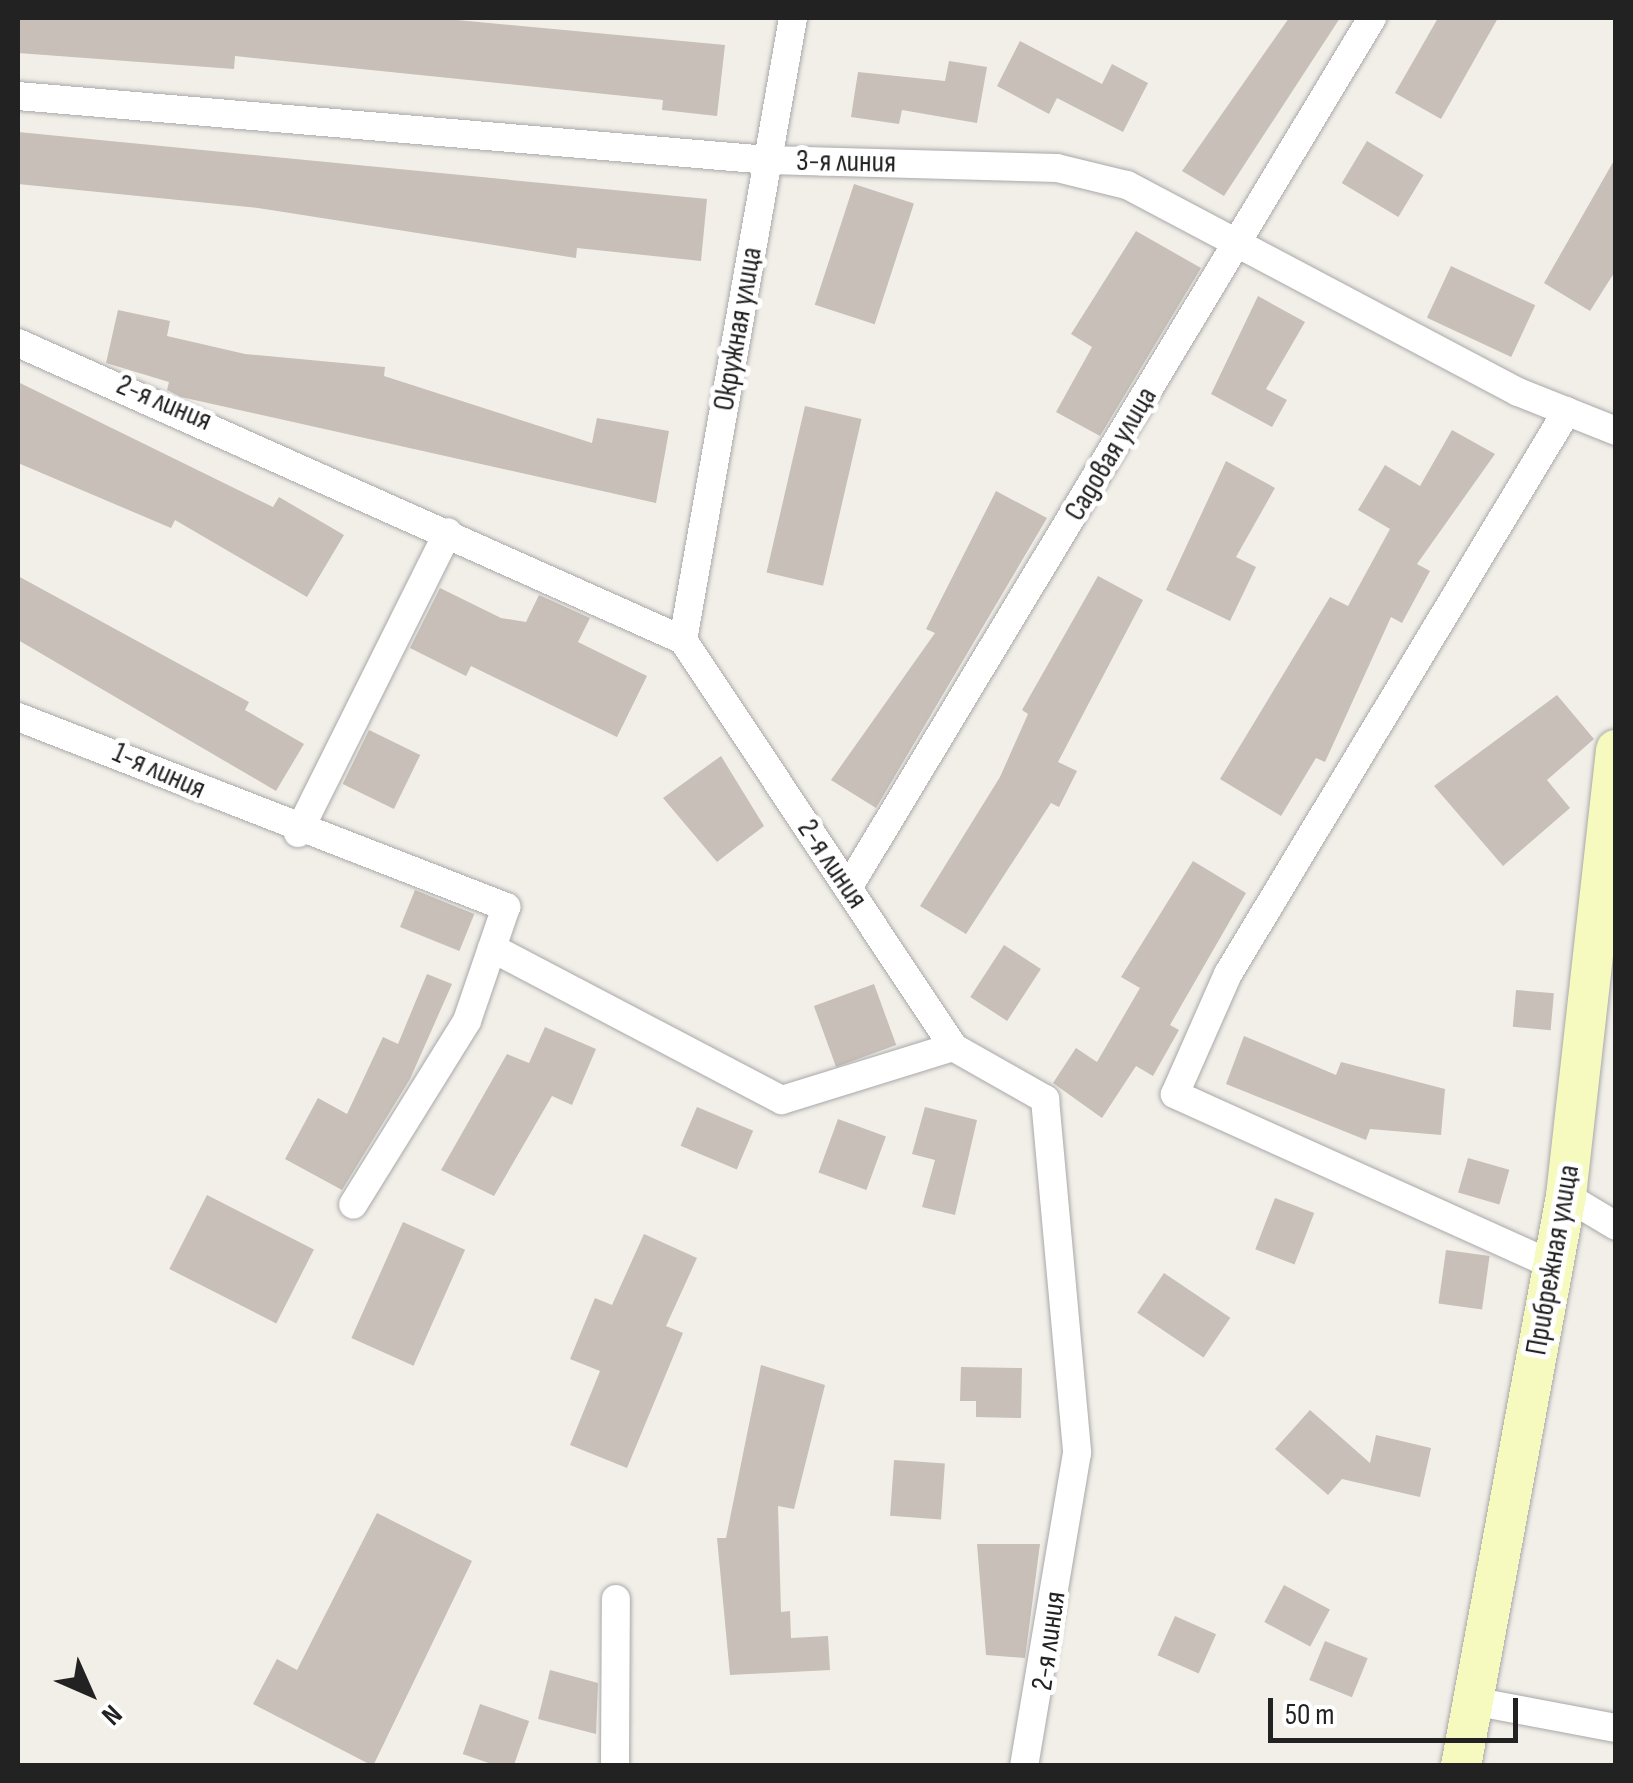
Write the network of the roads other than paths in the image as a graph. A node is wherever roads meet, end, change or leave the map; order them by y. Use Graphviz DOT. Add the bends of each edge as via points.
graph roads {
  1 [pos="793,18"];
  2 [pos="1372,18"];
  3 [pos="18,96"];
  4 [pos="768,160"];
  5 [pos="1236,247"];
  6 [pos="18,343"];
  7 [pos="1567,411"];
  8 [pos="1616,431"];
  9 [pos="448,532"];
  10 [pos="683,640"];
  11 [pos="18,717"];
  12 [pos="1616,750"];
  13 [pos="298,833"];
  14 [pos="848,888"];
  15 [pos="492,948"];
  16 [pos="954,1047"];
  17 [pos="1566,1196"];
  18 [pos="353,1205"];
  19 [pos="1616,1226"];
  20 [pos="1553,1266"];
  21 [pos="616,1598"];
  22 [pos="1473,1701"];
  23 [pos="1616,1728"];
  24 [pos="614,1766"];
  25 [pos="1024,1766"];
  26 [pos="1462,1766"];
  1 -- 4 [label="street, Окружная улица"];
  2 -- 5 [label="street, Садовая улица"];
  3 -- 4 [label="street, 3-я линия"];
  4 -- 5 [label="street, 3-я линия" via="1057,168 1128,184"];
  4 -- 10 [label="street, Окружная улица"];
  5 -- 7 [label="street, 3-я линия"];
  5 -- 14 [label="street, Садовая улица"];
  6 -- 9 [label="street, 2-я линия"];
  7 -- 8 [label="street, 3-я линия"];
  7 -- 20 [label="street" via="1228,974 1174,1094"];
  9 -- 10 [label="street, 2-я линия"];
  9 -- 13 [label="street"];
  10 -- 14 [label="street, 2-я линия"];
  11 -- 13 [label="street, 1-я линия" via="46,722"];
  12 -- 17 [label="street, Прибрежная улица"];
  13 -- 15 [label="street, 1-я линия" via="506,907"];
  14 -- 16 [label="street, 2-я линия"];
  15 -- 16 [label="street" via="782,1100"];
  15 -- 18 [label="street" via="468,1021"];
  16 -- 25 [label="street, 2-я линия" via="1045,1099 1077,1453"];
  17 -- 19 [label="street"];
  17 -- 20 [label="street, Прибрежная улица"];
  20 -- 22 [label="street, Прибрежная улица"];
  21 -- 24 [label="street"];
  22 -- 23 [label="street"];
  22 -- 26 [label="street, Прибрежная улица"];
}
